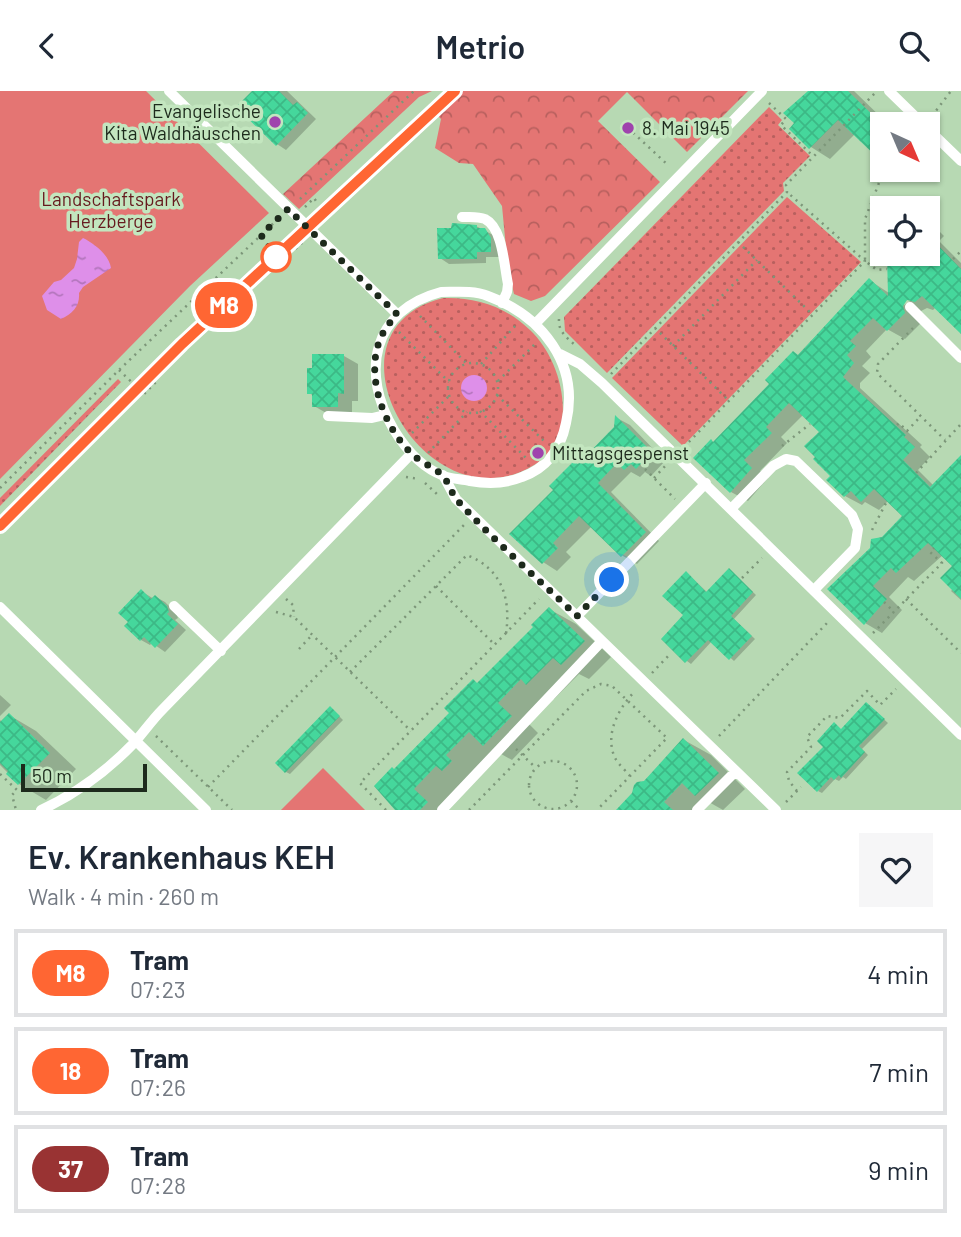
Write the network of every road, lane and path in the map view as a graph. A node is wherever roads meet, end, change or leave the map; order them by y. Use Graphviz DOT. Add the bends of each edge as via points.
graph roads {
  1 [pos="169,91"];
  2 [pos="414,91"];
  3 [pos="762,91"];
  4 [pos="877,91"];
  5 [pos="889,91"];
  6 [pos="951,91"];
  7 [pos="769,103"];
  8 [pos="917,112"];
  9 [pos="934,112"];
  10 [pos="628,128"];
  11 [pos="940,141"];
  12 [pos="813,156"];
  13 [pos="961,161"];
  14 [pos="679,176"];
  15 [pos="879,182"];
  16 [pos="787,192"];
  17 [pos="316,201"];
  18 [pos="288,209"];
  19 [pos="303,209"];
  20 [pos="462,217"];
  21 [pos="305,239"];
  22 [pos="738,242"];
  23 [pos="290,251"];
  24 [pos="961,251"];
  25 [pos="953,259"];
  26 [pos="757,260"];
  27 [pos="866,261"];
  28 [pos="887,269"];
  29 [pos="502,303"];
  30 [pos="409,305"];
  31 [pos="910,307"];
  32 [pos="397,314"];
  33 [pos="524,315"];
  34 [pos="813,315"];
  35 [pos="561,316"];
  36 [pos="922,319"];
  37 [pos="390,323"];
  38 [pos="535,324"];
  39 [pos="655,328"];
  40 [pos="544,334"];
  41 [pos="673,346"];
  42 [pos="579,350"];
  43 [pos="560,354"];
  44 [pos="961,358"];
  45 [pos="466,363"];
  46 [pos="481,364"];
  47 [pos="119,370"];
  48 [pos="154,379"];
  49 [pos="498,381"];
  50 [pos="449,382"];
  51 [pos="602,383"];
  52 [pos="497,395"];
  53 [pos="449,396"];
  54 [pos="729,401"];
  55 [pos="480,411"];
  56 [pos="467,412"];
  57 [pos="385,415"];
  58 [pos="328,416"];
  59 [pos="920,417"];
  60 [pos="961,424"];
  61 [pos="897,425"];
  62 [pos="945,440"];
  63 [pos="402,443"];
  64 [pos="555,452"];
  65 [pos="411,454"];
  66 [pos="676,455"];
  67 [pos="420,461"];
  68 [pos="645,469"];
  69 [pos="537,470"];
  70 [pos="916,473"];
  71 [pos="443,475"];
  72 [pos="654,478"];
  73 [pos="706,483"];
  74 [pos="0,488"];
  75 [pos="683,506"];
  76 [pos="732,508"];
  77 [pos="466,523"];
  78 [pos="772,547"];
  79 [pos="934,548"];
  80 [pos="742,578"];
  81 [pos="436,586"];
  82 [pos="549,589"];
  83 [pos="815,589"];
  84 [pos="279,591"];
  85 [pos="906,599"];
  86 [pos="884,602"];
  87 [pos="267,603"];
  88 [pos="174,606"];
  89 [pos="0,607"];
  90 [pos="894,612"];
  91 [pos="838,613"];
  92 [pos="577,616"];
  93 [pos="293,617"];
  94 [pos="506,633"];
  95 [pos="312,635"];
  96 [pos="603,641"];
  97 [pos="866,641"];
  98 [pos="495,645"];
  99 [pos="299,649"];
  100 [pos="221,651"];
  101 [pos="671,653"];
  102 [pos="961,653"];
  103 [pos="335,657"];
  104 [pos="350,672"];
  105 [pos="906,680"];
  106 [pos="644,682"];
  107 [pos="628,699"];
  108 [pos="146,726"];
  109 [pos="411,731"];
  110 [pos="961,735"];
  111 [pos="136,741"];
  112 [pos="508,741"];
  113 [pos="710,746"];
  114 [pos="522,755"];
  115 [pos="536,768"];
  116 [pos="736,771"];
  117 [pos="0,774"];
  118 [pos="630,776"];
  119 [pos="208,787"];
  120 [pos="801,787"];
  121 [pos="797,791"];
  122 [pos="571,801"];
  123 [pos="16,810"];
  124 [pos="41,810"];
  125 [pos="206,810"];
  126 [pos="232,810"];
  127 [pos="386,810"];
  128 [pos="442,810"];
  129 [pos="469,810"];
  130 [pos="580,810"];
  131 [pos="597,810"];
  132 [pos="697,810"];
  133 [pos="777,810"];
  1 -- 18 [label="lane"];
  2 -- 18 [label="path"];
  3 -- 14 [label="lane"];
  4 -- 12 [label="path"];
  5 -- 8 [label="lane"];
  6 -- 9 [label="path"];
  7 -- 12 [label="path" via="786,119 781,125"];
  10 -- 14 [label="path"];
  11 -- 13 [label="lane"];
  12 -- 16 [label="path" via="786,185"];
  14 -- 38 [label="lane"];
  15 -- 27 [label="path" via="865,219"];
  16 -- 22 [label="path"];
  16 -- 27 [label="path"];
  17 -- 19 [label="path" via="314,198"];
  18 -- 32 [label="lane"];
  18 -- 47 [label="path"];
  20 -- 29 [label="lane" via="481,217 492,223 508,283"];
  21 -- 23 [label="path"];
  22 -- 26 [label="path"];
  22 -- 39 [label="path"];
  24 -- 25 [label="path"];
  26 -- 34 [label="path"];
  26 -- 41 [label="path"];
  27 -- 28 [label="path" via="877,270"];
  27 -- 34 [label="path"];
  29 -- 30 [label="lane" via="467,292 441,292"];
  29 -- 33 [label="lane"];
  30 -- 32 [label="lane"];
  30 -- 45 [label="path"];
  31 -- 36 [label="lane"];
  32 -- 37 [label="lane"];
  33 -- 38 [label="lane"];
  33 -- 46 [label="path"];
  34 -- 54 [label="path"];
  35 -- 42 [label="path" via="559,327"];
  36 -- 44 [label="lane"];
  36 -- 59 [label="path" via="878,364 877,373"];
  37 -- 50 [label="path"];
  37 -- 57 [label="lane" via="378,346 374,369"];
  38 -- 40 [label="lane"];
  39 -- 41 [label="path"];
  39 -- 51 [label="path"];
  40 -- 43 [label="lane"];
  40 -- 49 [label="path"];
  41 -- 54 [label="path"];
  43 -- 51 [label="lane"];
  43 -- 64 [label="lane" via="569,411"];
  45 -- 46 [label="path"];
  45 -- 50 [label="path" via="454,371"];
  46 -- 49 [label="path"];
  47 -- 48 [label="path" via="144,394"];
  47 -- 74 [label="path"];
  49 -- 52 [label="path"];
  50 -- 53 [label="path"];
  51 -- 66 [label="lane"];
  52 -- 55 [label="path"];
  52 -- 64 [label="path"];
  53 -- 56 [label="path"];
  53 -- 63 [label="path"];
  54 -- 66 [label="path"];
  55 -- 56 [label="path"];
  55 -- 69 [label="path"];
  56 -- 67 [label="path"];
  57 -- 58 [label="lane"];
  57 -- 63 [label="lane"];
  59 -- 61 [label="path" via="907,431"];
  59 -- 62 [label="path"];
  60 -- 62 [label="path"];
  62 -- 70 [label="path"];
  63 -- 65 [label="lane"];
  64 -- 69 [label="lane"];
  65 -- 67 [label="lane"];
  65 -- 84 [label="lane"];
  66 -- 72 [label="path"];
  66 -- 73 [label="lane"];
  67 -- 71 [label="lane"];
  68 -- 72 [label="path"];
  69 -- 71 [label="lane" via="492,483"];
  71 -- 82 [label="lane" via="456,499"];
  72 -- 75 [label="path"];
  73 -- 75 [label="lane"];
  73 -- 76 [label="lane"];
  75 -- 92 [label="lane"];
  76 -- 78 [label="lane"];
  76 -- 83 [label="lane" via="773,466 786,459 796,461 852,515 858,529 855,548"];
  77 -- 103 [label="path"];
  78 -- 80 [label="path"];
  78 -- 83 [label="lane"];
  79 -- 85 [label="path" via="930,552 942,563"];
  81 -- 94 [label="path" via="467,555 482,561 499,579 506,599"];
  81 -- 98 [label="path"];
  81 -- 104 [label="path"];
  82 -- 92 [label="lane"];
  82 -- 94 [label="path"];
  83 -- 91 [label="lane"];
  84 -- 87 [label="lane"];
  84 -- 93 [label="path" via="292,605"];
  85 -- 90 [label="path"];
  85 -- 102 [label="path"];
  86 -- 90 [label="path"];
  87 -- 93 [label="path" via="276,613"];
  87 -- 100 [label="lane"];
  88 -- 100 [label="lane"];
  89 -- 111 [label="lane"];
  90 -- 97 [label="path"];
  91 -- 97 [label="lane"];
  91 -- 113 [label="path"];
  92 -- 96 [label="lane"];
  93 -- 95 [label="path"];
  94 -- 98 [label="path"];
  95 -- 99 [label="path"];
  95 -- 103 [label="path"];
  96 -- 106 [label="lane"];
  96 -- 112 [label="lane"];
  97 -- 105 [label="lane"];
  98 -- 109 [label="path"];
  100 -- 108 [label="lane"];
  101 -- 106 [label="path"];
  103 -- 104 [label="path"];
  103 -- 119 [label="path"];
  104 -- 109 [label="path"];
  105 -- 110 [label="lane"];
  105 -- 121 [label="path" via="880,705 867,691 841,718 827,716 807,737 811,747 787,772"];
  106 -- 107 [label="path"];
  106 -- 113 [label="lane"];
  107 -- 114 [label="path" via="612,686 601,684 586,691"];
  107 -- 118 [label="path" via="616,714 612,739 615,758"];
  107 -- 118 [label="path" via="667,739"];
  108 -- 111 [label="lane"];
  108 -- 119 [label="path"];
  109 -- 127 [label="path" via="360,783"];
  111 -- 124 [label="lane" via="105,771"];
  111 -- 125 [label="lane"];
  112 -- 114 [label="path"];
  112 -- 128 [label="lane"];
  113 -- 116 [label="lane"];
  114 -- 115 [label="path"];
  114 -- 129 [label="path"];
  115 -- 122 [label="path" via="549,761 569,767 577,780"];
  115 -- 122 [label="path" via="530,789 537,802 558,808"];
  116 -- 132 [label="lane"];
  116 -- 133 [label="lane"];
  117 -- 123 [label="path" via="17,790 12,795"];
  118 -- 131 [label="path"];
  119 -- 126 [label="path"];
  120 -- 121 [label="path"];
  121 -- 133 [label="path"];
  122 -- 130 [label="path"];
}
